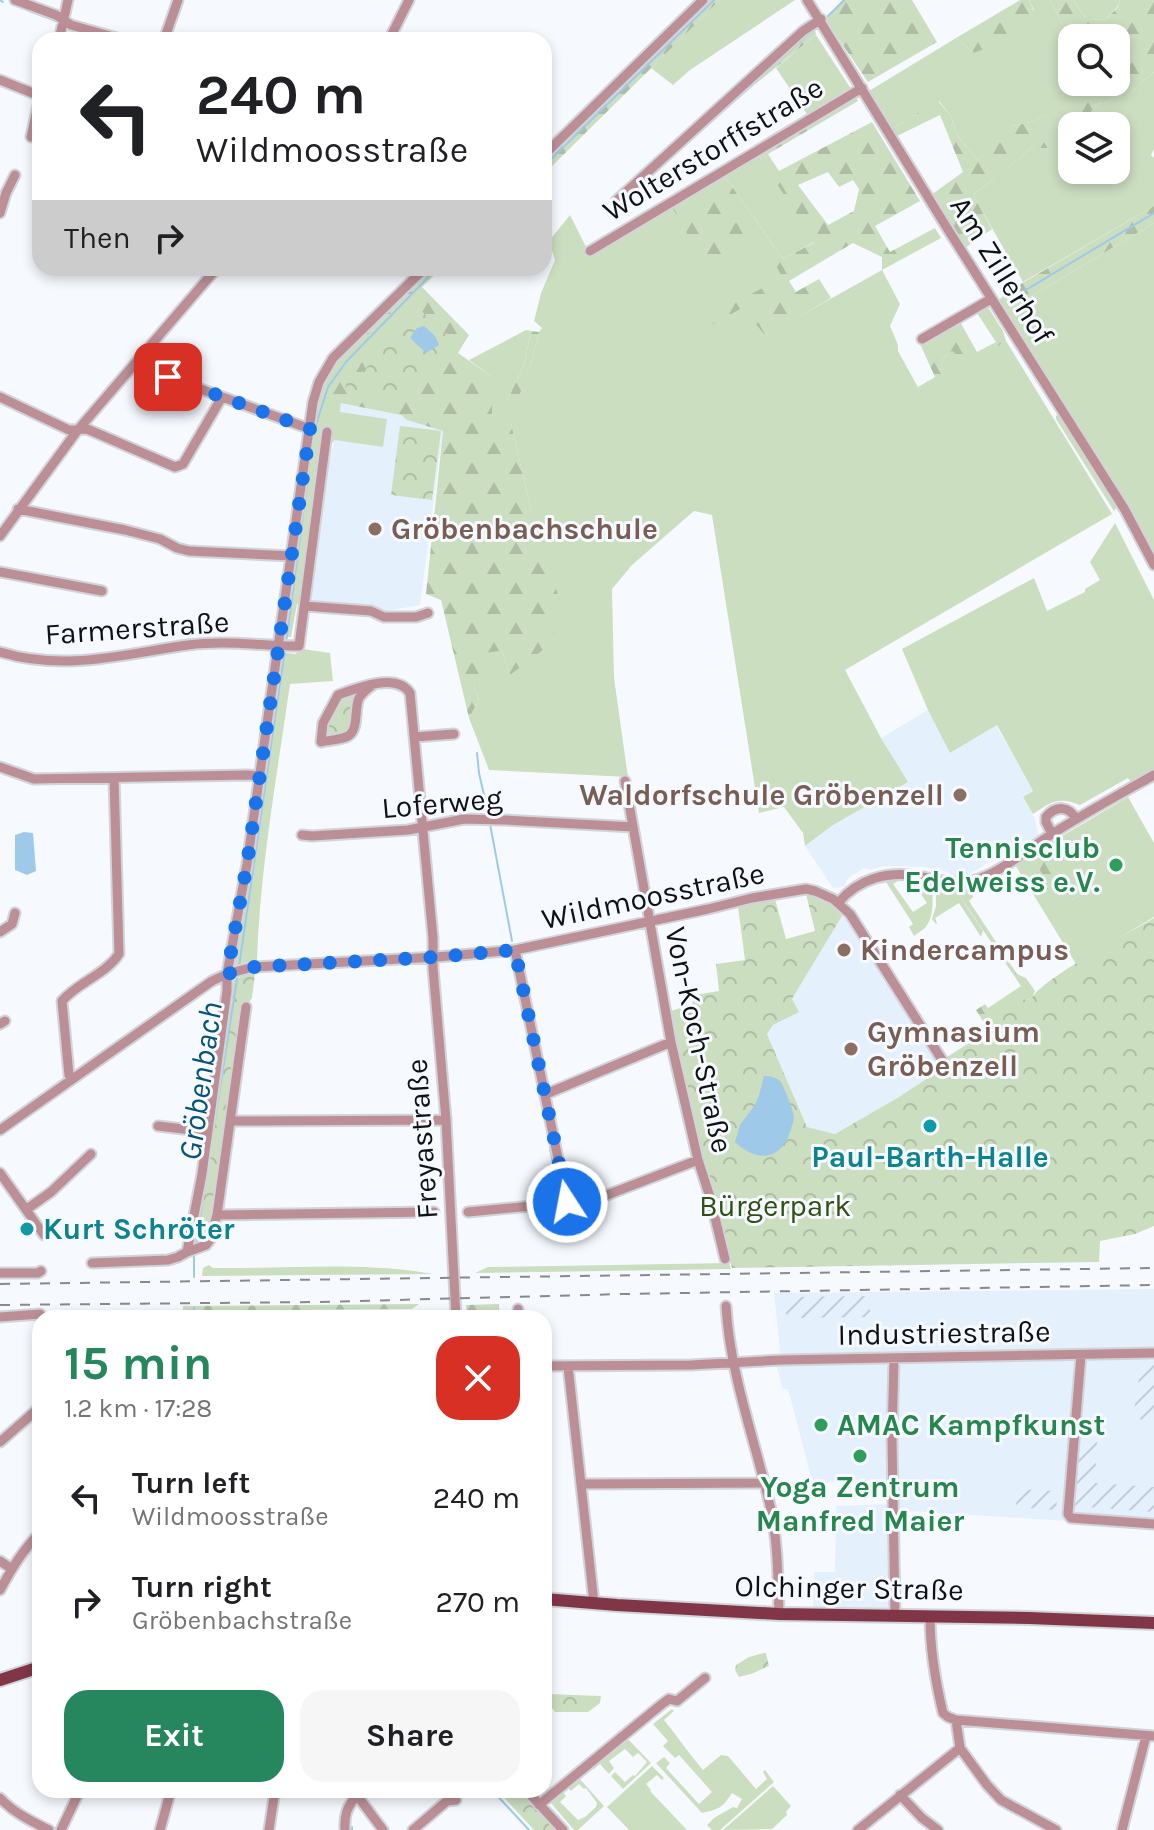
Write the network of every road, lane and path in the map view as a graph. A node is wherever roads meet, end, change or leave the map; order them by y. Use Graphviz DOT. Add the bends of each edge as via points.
graph roads {
  1 [pos="15,0"];
  2 [pos="68,0"];
  3 [pos="178,0"];
  4 [pos="409,0"];
  5 [pos="703,0"];
  6 [pos="807,0"];
  7 [pos="821,19"];
  8 [pos="64,21"];
  9 [pos="61,32"];
  10 [pos="96,32"];
  11 [pos="167,32"];
  12 [pos="393,32"];
  13 [pos="0,80"];
  14 [pos="862,88"];
  15 [pos="32,93"];
  16 [pos="552,147"];
  17 [pos="15,175"];
  18 [pos="3,192"];
  19 [pos="616,201"];
  20 [pos="0,213"];
  21 [pos="590,251"];
  22 [pos="210,276"];
  23 [pos="417,276"];
  24 [pos="991,299"];
  25 [pos="922,339"];
  26 [pos="135,365"];
  27 [pos="0,397"];
  28 [pos="222,397"];
  29 [pos="310,429"];
  30 [pos="77,431"];
  31 [pos="327,432"];
  32 [pos="18,509"];
  33 [pos="0,536"];
  34 [pos="292,556"];
  35 [pos="1154,565"];
  36 [pos="0,572"];
  37 [pos="102,591"];
  38 [pos="305,606"];
  39 [pos="428,613"];
  40 [pos="286,646"];
  41 [pos="0,652"];
  42 [pos="374,684"];
  43 [pos="454,734"];
  44 [pos="415,737"];
  45 [pos="0,767"];
  46 [pos="1154,775"];
  47 [pos="259,776"];
  48 [pos="114,778"];
  49 [pos="625,781"];
  50 [pos="1076,819"];
  51 [pos="423,827"];
  52 [pos="633,827"];
  53 [pos="1052,834"];
  54 [pos="302,835"];
  55 [pos="839,902"];
  56 [pos="15,913"];
  57 [pos="650,921"];
  58 [pos="0,932"];
  59 [pos="515,950"];
  60 [pos="432,957"];
  61 [pos="235,972"];
  62 [pos="246,1007"];
  63 [pos="671,1042"];
  64 [pos="949,1071"];
  65 [pos="72,1079"];
  66 [pos="546,1094"];
  67 [pos="446,1120"];
  68 [pos="230,1121"];
  69 [pos="158,1126"];
  70 [pos="0,1130"];
  71 [pos="208,1132"];
  72 [pos="91,1154"];
  73 [pos="698,1160"];
  74 [pos="0,1173"];
  75 [pos="567,1202"];
  76 [pos="27,1209"];
  77 [pos="434,1212"];
  78 [pos="468,1212"];
  79 [pos="217,1215"];
  80 [pos="44,1235"];
  81 [pos="189,1251"];
  82 [pos="725,1259"];
  83 [pos="92,1263"];
  84 [pos="41,1271"];
  85 [pos="0,1273"];
  86 [pos="726,1306"];
  87 [pos="456,1310"];
  88 [pos="32,1315"];
  89 [pos="0,1317"];
  90 [pos="1154,1353"];
  91 [pos="1081,1355"];
  92 [pos="894,1359"];
  93 [pos="734,1362"];
  94 [pos="552,1366"];
  95 [pos="568,1366"];
  96 [pos="32,1414"];
  97 [pos="0,1442"];
  98 [pos="764,1483"];
  99 [pos="581,1484"];
  100 [pos="1154,1524"];
  101 [pos="32,1541"];
  102 [pos="0,1561"];
  103 [pos="12,1569"];
  104 [pos="0,1590"];
  105 [pos="552,1600"];
  106 [pos="594,1603"];
  107 [pos="779,1614"];
  108 [pos="895,1615"];
  109 [pos="930,1616"];
  110 [pos="1154,1623"];
  111 [pos="32,1670"];
  112 [pos="705,1678"];
  113 [pos="0,1680"];
  114 [pos="956,1720"];
  115 [pos="1150,1736"];
  116 [pos="960,1748"];
  117 [pos="552,1794"];
  118 [pos="900,1795"];
  119 [pos="0,1798"];
  120 [pos="76,1798"];
  121 [pos="169,1798"];
  122 [pos="274,1798"];
  123 [pos="352,1798"];
  124 [pos="359,1798"];
  125 [pos="533,1798"];
  126 [pos="548,1798"];
  127 [pos="456,1800"];
  128 [pos="539,1805"];
  129 [pos="49,1830"];
  130 [pos="61,1830"];
  131 [pos="160,1830"];
  132 [pos="269,1830"];
  133 [pos="345,1830"];
  134 [pos="383,1830"];
  135 [pos="413,1830"];
  136 [pos="563,1830"];
  137 [pos="858,1830"];
  138 [pos="938,1830"];
  139 [pos="1056,1830"];
  140 [pos="1122,1830"];
  1 -- 8 [label="street"];
  2 -- 8 [label="street"];
  3 -- 11 [label="street"];
  4 -- 12 [label="street"];
  5 -- 16 [label="street"];
  6 -- 7 [label="street, Am Zillerhof"];
  7 -- 14 [label="street, Am Zillerhof"];
  7 -- 19 [label="street"];
  8 -- 9 [label="street"];
  8 -- 10 [label="street"];
  13 -- 15 [label="street"];
  14 -- 21 [label="street, Wolterstorffstraße"];
  14 -- 24 [label="street, Am Zillerhof"];
  17 -- 18 [label="street"];
  18 -- 20 [label="street"];
  22 -- 26 [label="street"];
  23 -- 29 [label="street" via="333,358 319,382"];
  24 -- 25 [label="street"];
  24 -- 35 [label="street, Am Zillerhof" via="1125,510"];
  26 -- 28 [label="street"];
  26 -- 30 [label="street"];
  27 -- 30 [label="street"];
  28 -- 29 [label="street"];
  28 -- 30 [label="street" via="183,464 175,467 87,429"];
  29 -- 34 [label="street"];
  30 -- 32 [label="street"];
  31 -- 38 [label="street"];
  32 -- 33 [label="street"];
  32 -- 34 [label="street" via="125,530 189,551"];
  34 -- 40 [label="street"];
  36 -- 37 [label="street"];
  38 -- 39 [label="street" via="371,611 384,617"];
  38 -- 40 [label="street" via="299,646"];
  40 -- 41 [label="street, Farmerstraße" via="191,645 74,661 29,660"];
  40 -- 47 [label="street"];
  42 -- 42 [label="street" via="338,695 323,723 321,742 354,730 359,698"];
  42 -- 44 [label="street, Freyastraße" via="406,686"];
  43 -- 44 [label="street"];
  44 -- 51 [label="street, Freyastraße"];
  45 -- 48 [label="street" via="34,779"];
  46 -- 50 [label="street"];
  47 -- 48 [label="street"];
  47 -- 61 [label="street"];
  48 -- 65 [label="street" via="119,954 62,1001"];
  49 -- 52 [label="street, Von-Koch-Straße"];
  50 -- 53 [label="street"];
  50 -- 53 [label="street" via="1065,809 1051,811 1046,822"];
  51 -- 52 [label="street, Loferweg" via="464,819"];
  51 -- 54 [label="street, Loferweg"];
  51 -- 60 [label="street, Freyastraße"];
  52 -- 57 [label="street, Von-Koch-Straße"];
  53 -- 55 [label="street" via="971,881 885,875 855,887"];
  55 -- 57 [label="street, Wildmoosstraße" via="806,889"];
  55 -- 64 [label="street"];
  56 -- 58 [label="street" via="12,924"];
  57 -- 59 [label="street, Wildmoosstraße"];
  57 -- 63 [label="street, Von-Koch-Straße"];
  59 -- 60 [label="street, Wildmoosstraße"];
  59 -- 66 [label="street"];
  60 -- 61 [label="street, Wildmoosstraße"];
  60 -- 67 [label="street, Freyastraße"];
  61 -- 65 [label="street" via="212,981"];
  61 -- 71 [label="street" via="227,991"];
  62 -- 68 [label="street"];
  63 -- 66 [label="street"];
  63 -- 73 [label="street, Von-Koch-Straße"];
  65 -- 70 [label="street"];
  66 -- 75 [label="street"];
  67 -- 68 [label="street"];
  67 -- 87 [label="street, Freyastraße"];
  68 -- 79 [label="street"];
  69 -- 71 [label="street"];
  71 -- 81 [label="street"];
  72 -- 76 [label="street"];
  73 -- 75 [label="street" via="594,1200"];
  73 -- 82 [label="street, Von-Koch-Straße"];
  74 -- 76 [label="street"];
  75 -- 78 [label="street"];
  76 -- 80 [label="street"];
  77 -- 79 [label="street"];
  79 -- 81 [label="street" via="210,1240"];
  81 -- 83 [label="street" via="159,1261"];
  84 -- 85 [label="street"];
  86 -- 93 [label="street"];
  88 -- 89 [label="street"];
  90 -- 91 [label="street, Industriestraße"];
  91 -- 92 [label="street, Industriestraße"];
  91 -- 100 [label="street" via="1068,1514"];
  92 -- 93 [label="street, Industriestraße"];
  92 -- 108 [label="street"];
  93 -- 95 [label="street, Industriestraße"];
  93 -- 98 [label="street"];
  94 -- 95 [label="street, Industriestraße"];
  95 -- 99 [label="street"];
  96 -- 97 [label="street"];
  98 -- 99 [label="street"];
  98 -- 107 [label="street" via="772,1513"];
  99 -- 106 [label="street"];
  101 -- 103 [label="street"];
  102 -- 103 [label="street"];
  103 -- 104 [label="street"];
  105 -- 106 [label="main road, Olchinger Straße"];
  106 -- 107 [label="main road, Olchinger Straße"];
  107 -- 108 [label="main road, Olchinger Straße"];
  108 -- 109 [label="main road, Olchinger Straße"];
  109 -- 110 [label="main road, Olchinger Straße"];
  109 -- 114 [label="street" via="933,1672 943,1713"];
  111 -- 113 [label="main road"];
  112 -- 117 [label="street" via="677,1701 662,1704"];
  114 -- 115 [label="street"];
  114 -- 116 [label="street"];
  115 -- 140 [label="street"];
  116 -- 118 [label="street"];
  116 -- 139 [label="street" via="1001,1800"];
  118 -- 137 [label="street"];
  118 -- 138 [label="street"];
  119 -- 129 [label="street"];
  120 -- 130 [label="street"];
  121 -- 131 [label="street"];
  122 -- 132 [label="street"];
  123 -- 133 [label="street"];
  124 -- 134 [label="street"];
  125 -- 128 [label="street"];
  126 -- 128 [label="street"];
  127 -- 135 [label="street" via="447,1801"];
  128 -- 136 [label="street"];
}
